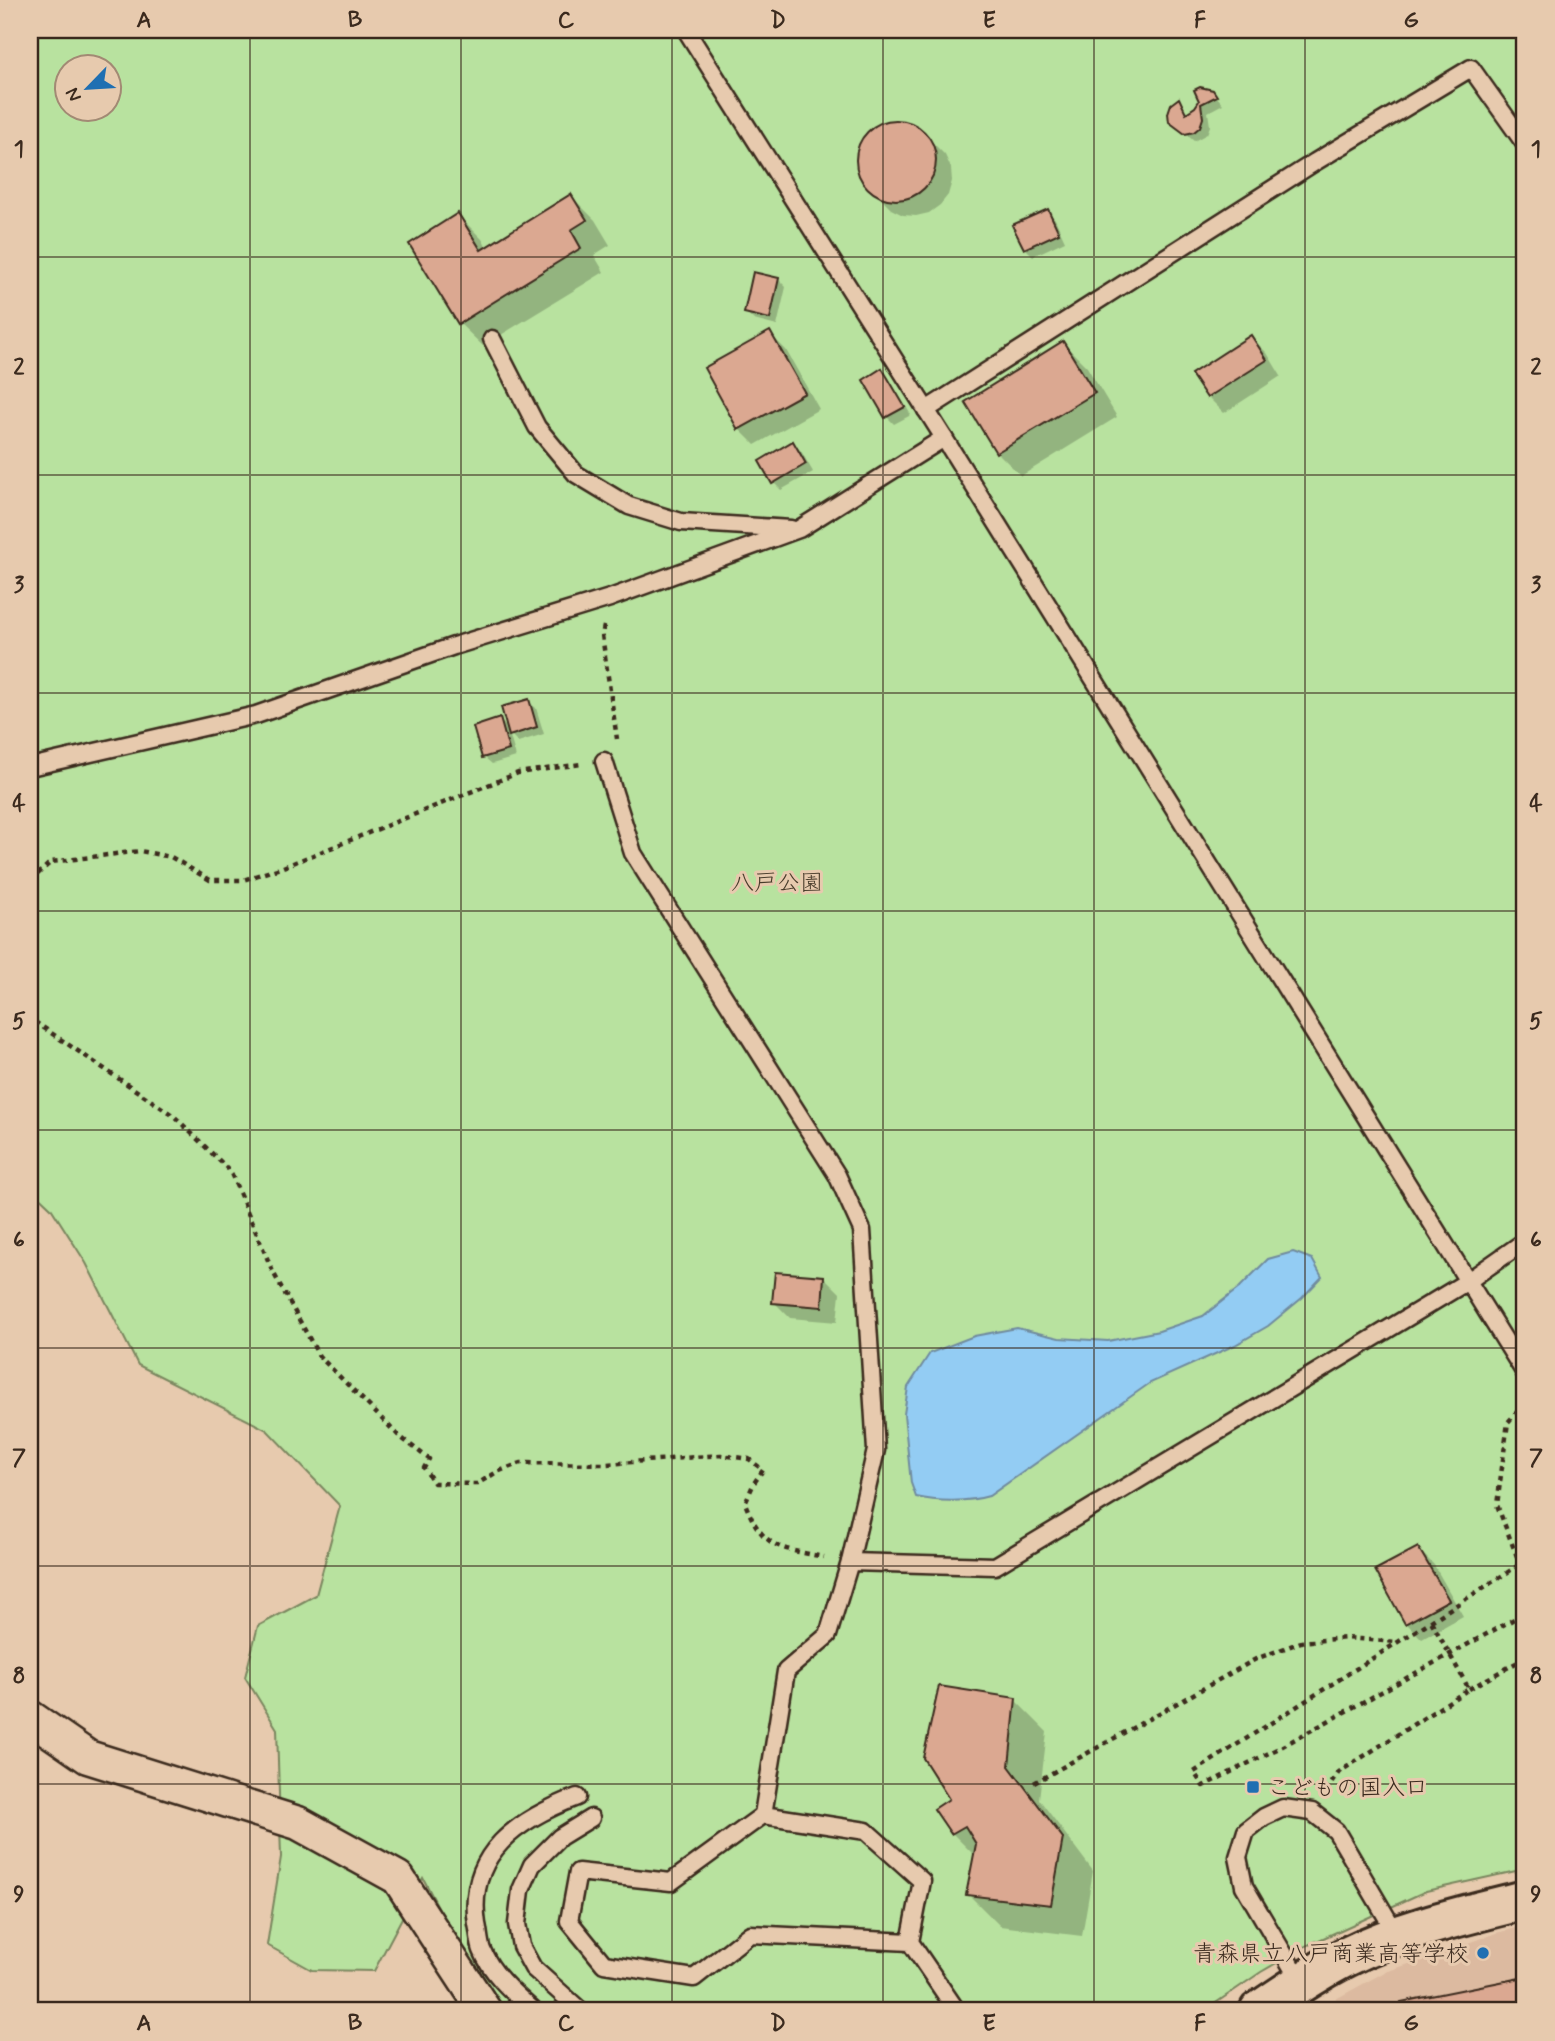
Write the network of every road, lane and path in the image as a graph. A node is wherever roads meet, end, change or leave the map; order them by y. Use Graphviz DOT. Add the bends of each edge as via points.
graph roads {
  1 [pos="685,30"];
  2 [pos="1525,144"];
  3 [pos="492,339"];
  4 [pos="926,410"];
  5 [pos="944,438"];
  6 [pos="799,529"];
  7 [pos="610,598"];
  8 [pos="604,761"];
  9 [pos="30,767"];
  10 [pos="30,881"];
  11 [pos="30,1013"];
  12 [pos="1525,1241"];
  13 [pos="1468,1281"];
  14 [pos="1525,1373"];
  15 [pos="1525,1403"];
  16 [pos="850,1562"];
  17 [pos="1519,1565"];
  18 [pos="1525,1577"];
  19 [pos="1525,1614"];
  20 [pos="1431,1621"];
  21 [pos="1399,1642"];
  22 [pos="1450,1654"];
  23 [pos="1525,1658"];
  24 [pos="1469,1689"];
  25 [pos="30,1717"];
  26 [pos="1034,1783"];
  27 [pos="577,1797"];
  28 [pos="1312,1812"];
  29 [pos="763,1815"];
  30 [pos="591,1818"];
  31 [pos="1525,1900"];
  32 [pos="1397,1935"];
  33 [pos="910,1942"];
  34 [pos="1301,1983"];
  35 [pos="485,2011"];
  36 [pos="534,2011"];
  37 [pos="581,2011"];
  38 [pos="957,2011"];
  39 [pos="1259,2011"];
  1 -- 4 [label="lane"];
  2 -- 4 [label="lane" via="1471,68"];
  3 -- 6 [label="lane" via="537,427 576,474 629,506 681,522"];
  4 -- 5 [label="lane"];
  5 -- 6 [label="lane"];
  5 -- 13 [label="lane"];
  6 -- 7 [label="lane"];
  7 -- 8 [label="path" via="602,635 618,742"];
  7 -- 9 [label="lane" via="256,715"];
  8 -- 10 [label="path" via="518,773 243,880 210,880 171,857 140,851 51,862"];
  8 -- 16 [label="lane" via="633,853 837,1175 862,1230 876,1450"];
  11 -- 16 [label="path" via="36,1022 174,1116 230,1171 273,1272 318,1356 399,1436 429,1459 424,1468 434,1483 477,1484 521,1463 607,1464 721,1455 749,1459 763,1470 745,1503 754,1526 776,1547"];
  12 -- 13 [label="lane"];
  13 -- 14 [label="lane"];
  13 -- 16 [label="lane" via="995,1566"];
  15 -- 17 [label="path" via="1508,1422 1497,1505"];
  16 -- 29 [label="lane" via="828,1635 786,1671"];
  17 -- 18 [label="path"];
  17 -- 20 [label="path"];
  19 -- 22 [label="path"];
  20 -- 21 [label="path"];
  20 -- 22 [label="path"];
  21 -- 22 [label="path" via="1194,1772 1203,1786"];
  21 -- 26 [label="path" via="1346,1637 1301,1643 1256,1659"];
  22 -- 24 [label="path"];
  23 -- 24 [label="path"];
  24 -- 28 [label="path" via="1339,1772"];
  25 -- 35 [label="street" via="88,1757 298,1823 398,1878"];
  27 -- 36 [label="lane" via="522,1823 499,1843 486,1863 474,1903 482,1950 504,1983"];
  28 -- 32 [label="lane" via="1336,1831"];
  28 -- 34 [label="lane" via="1283,1808 1264,1817 1246,1831 1238,1857 1244,1886"];
  29 -- 33 [label="lane" via="866,1831 922,1881"];
  29 -- 33 [label="lane" via="671,1882 578,1872 569,1921 604,1964 694,1978 750,1934"];
  30 -- 37 [label="lane" via="560,1836 533,1866 521,1890 517,1924 521,1946 533,1968"];
  31 -- 32 [label="main road"];
  32 -- 34 [label="main road"];
  33 -- 38 [label="lane"];
  34 -- 39 [label="main road"];
}
